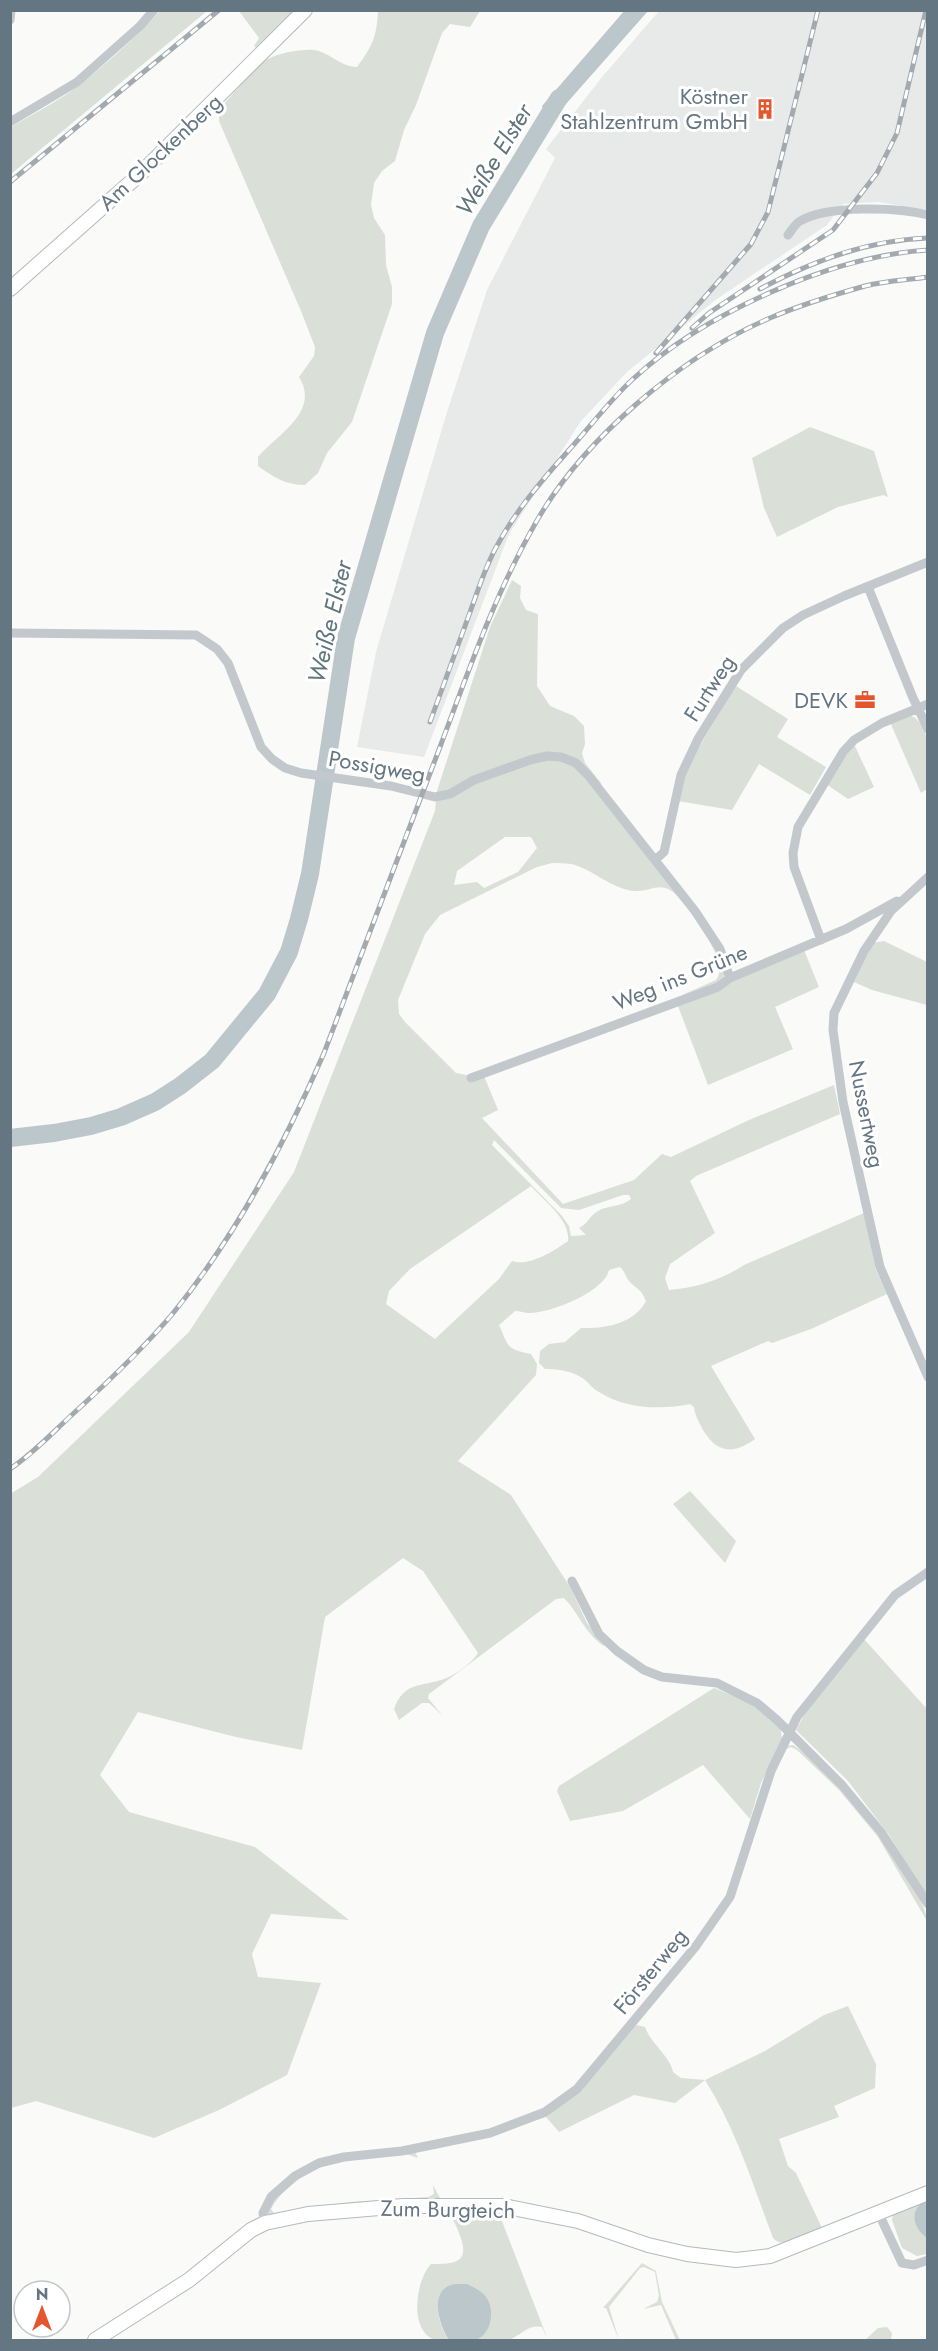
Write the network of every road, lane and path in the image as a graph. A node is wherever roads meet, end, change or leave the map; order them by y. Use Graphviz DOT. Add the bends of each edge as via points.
graph roads {
  1 [pos="12,10"];
  2 [pos="154,10"];
  3 [pos="305,10"];
  4 [pos="10,20"];
  5 [pos="10,122"];
  6 [pos="927,214"];
  7 [pos="788,235"];
  8 [pos="10,289"];
  9 [pos="927,562"];
  10 [pos="868,587"];
  11 [pos="10,633"];
  12 [pos="923,705"];
  13 [pos="927,729"];
  14 [pos="655,860"];
  15 [pos="927,877"];
  16 [pos="899,902"];
  17 [pos="821,940"];
  18 [pos="730,978"];
  19 [pos="471,1078"];
  20 [pos="927,1377"];
  21 [pos="927,1572"];
  22 [pos="572,1581"];
  23 [pos="789,1732"];
  24 [pos="927,1904"];
  25 [pos="927,2193"];
  26 [pos="878,2212"];
  27 [pos="265,2223"];
  28 [pos="927,2260"];
  29 [pos="95,2340"];
  1 -- 4 [label="street"];
  2 -- 5 [label="street" via="77,82"];
  3 -- 8 [label="street, Am Glockenberg" via="140,174"];
  6 -- 7 [label="street" via="874,209 842,211 804,219"];
  9 -- 10 [label="street, Furtweg"];
  10 -- 12 [label="street"];
  10 -- 14 [label="street, Furtweg" via="803,615 783,628 741,669 681,775 664,852"];
  11 -- 14 [label="street, Possigweg" via="196,635 218,649 228,663 261,747 285,768 301,773 435,796 450,794 474,780 530,760 561,757 576,763 588,775"];
  12 -- 13 [label="street"];
  12 -- 17 [label="street" via="854,740 798,827 794,867"];
  14 -- 18 [label="street, Possigweg" via="720,949"];
  15 -- 16 [label="street, Nussertweg"];
  16 -- 17 [label="street, Weg ins Grüne" via="892,902"];
  16 -- 20 [label="street, Nussertweg" via="864,951 843,991 834,1013 833,1030 843,1102 880,1267"];
  17 -- 18 [label="street, Weg ins Grüne"];
  18 -- 19 [label="street, Weg ins Grüne" via="718,987 667,1007"];
  21 -- 23 [label="street, Försterweg" via="895,1595"];
  22 -- 23 [label="street" via="599,1634 626,1658 662,1677 717,1683 757,1703"];
  23 -- 24 [label="street" via="842,1785 881,1832"];
  23 -- 27 [label="street, Försterweg" via="771,1771 730,1897 696,1946 577,2089 545,2112 490,2133 319,2163 295,2176 271,2197 263,2213"];
  25 -- 26 [label="street, Zum Burgteich"];
  26 -- 27 [label="street, Zum Burgteich" via="770,2256 736,2260 648,2245 578,2221 503,2206 403,2206 308,2214"];
  26 -- 28 [label="street" via="902,2263 914,2265"];
  27 -- 29 [label="street, Zum Burgteich" via="189,2280"];
}
